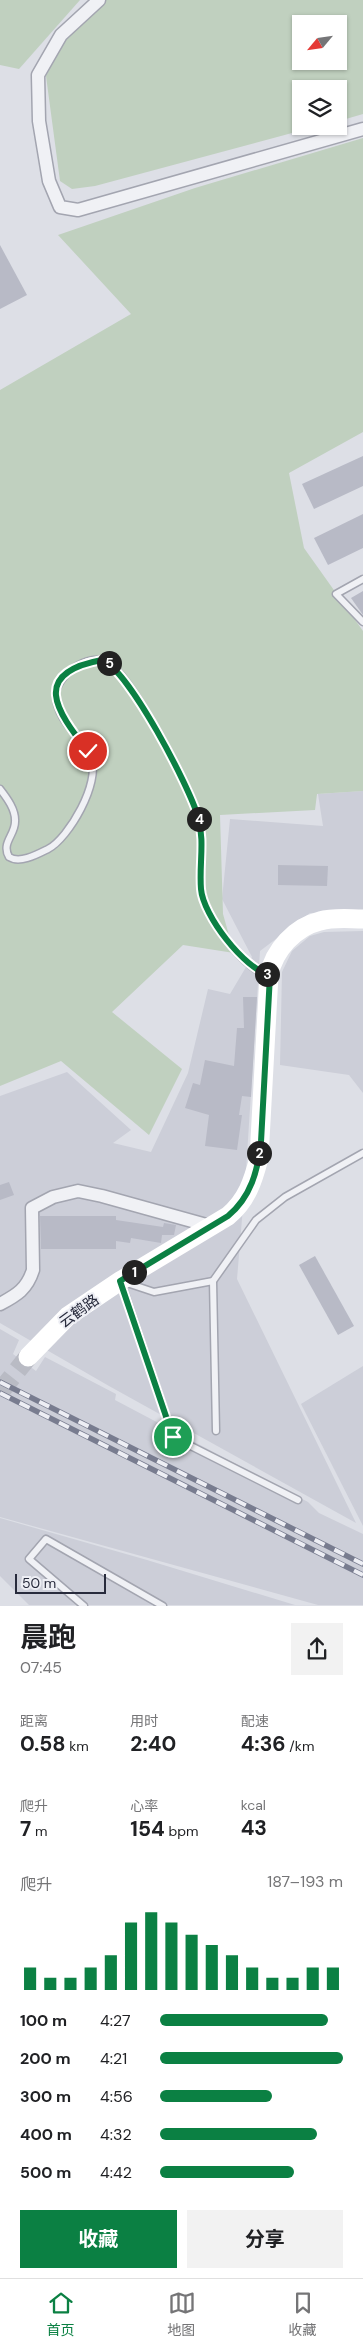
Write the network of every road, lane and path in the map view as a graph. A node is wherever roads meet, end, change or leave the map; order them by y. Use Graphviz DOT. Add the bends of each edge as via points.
graph roads {
  1 [pos="99,0"];
  2 [pos="363,129"];
  3 [pos="363,579"];
  4 [pos="363,622"];
  5 [pos="0,789"];
  6 [pos="363,919"];
  7 [pos="270,975"];
  8 [pos="363,1153"];
  9 [pos="210,1226"];
  10 [pos="120,1281"];
  11 [pos="212,1281"];
  12 [pos="0,1304"];
  13 [pos="28,1357"];
  14 [pos="216,1431"];
  15 [pos="298,1500"];
  16 [pos="84,1606"];
  17 [pos="163,1606"];
  1 -- 2 [label="street" via="61,35 38,75 39,121 49,181 60,207 78,210"];
  3 -- 4 [label="lane" via="336,594"];
  5 -- 7 [label="lane" via="15,819 6,846 9,857 18,860 40,852 64,836 83,804 94,769 88,751 61,716 56,690 61,679 76,667 102,660 109,662 131,688 193,801 201,831 201,888 208,908 242,959"];
  6 -- 7 [label="street, 云鹤路" via="321,920 301,930 276,954"];
  7 -- 9 [label="street, 云鹤路" via="259,1158 254,1179 240,1204 228,1216"];
  8 -- 11 [label="lane" via="285,1197 256,1220"];
  9 -- 10 [label="street, 云鹤路"];
  9 -- 12 [label="street" via="102,1196 78,1192 53,1197 32,1208 33,1270 30,1279 19,1294"];
  10 -- 11 [label="lane" via="154,1292"];
  10 -- 13 [label="street, 云鹤路" via="68,1316"];
  10 -- 15 [label="lane" via="173,1437"];
  11 -- 14 [label="lane"];
  16 -- 17 [label="lane" via="29,1558 46,1539"];
}
